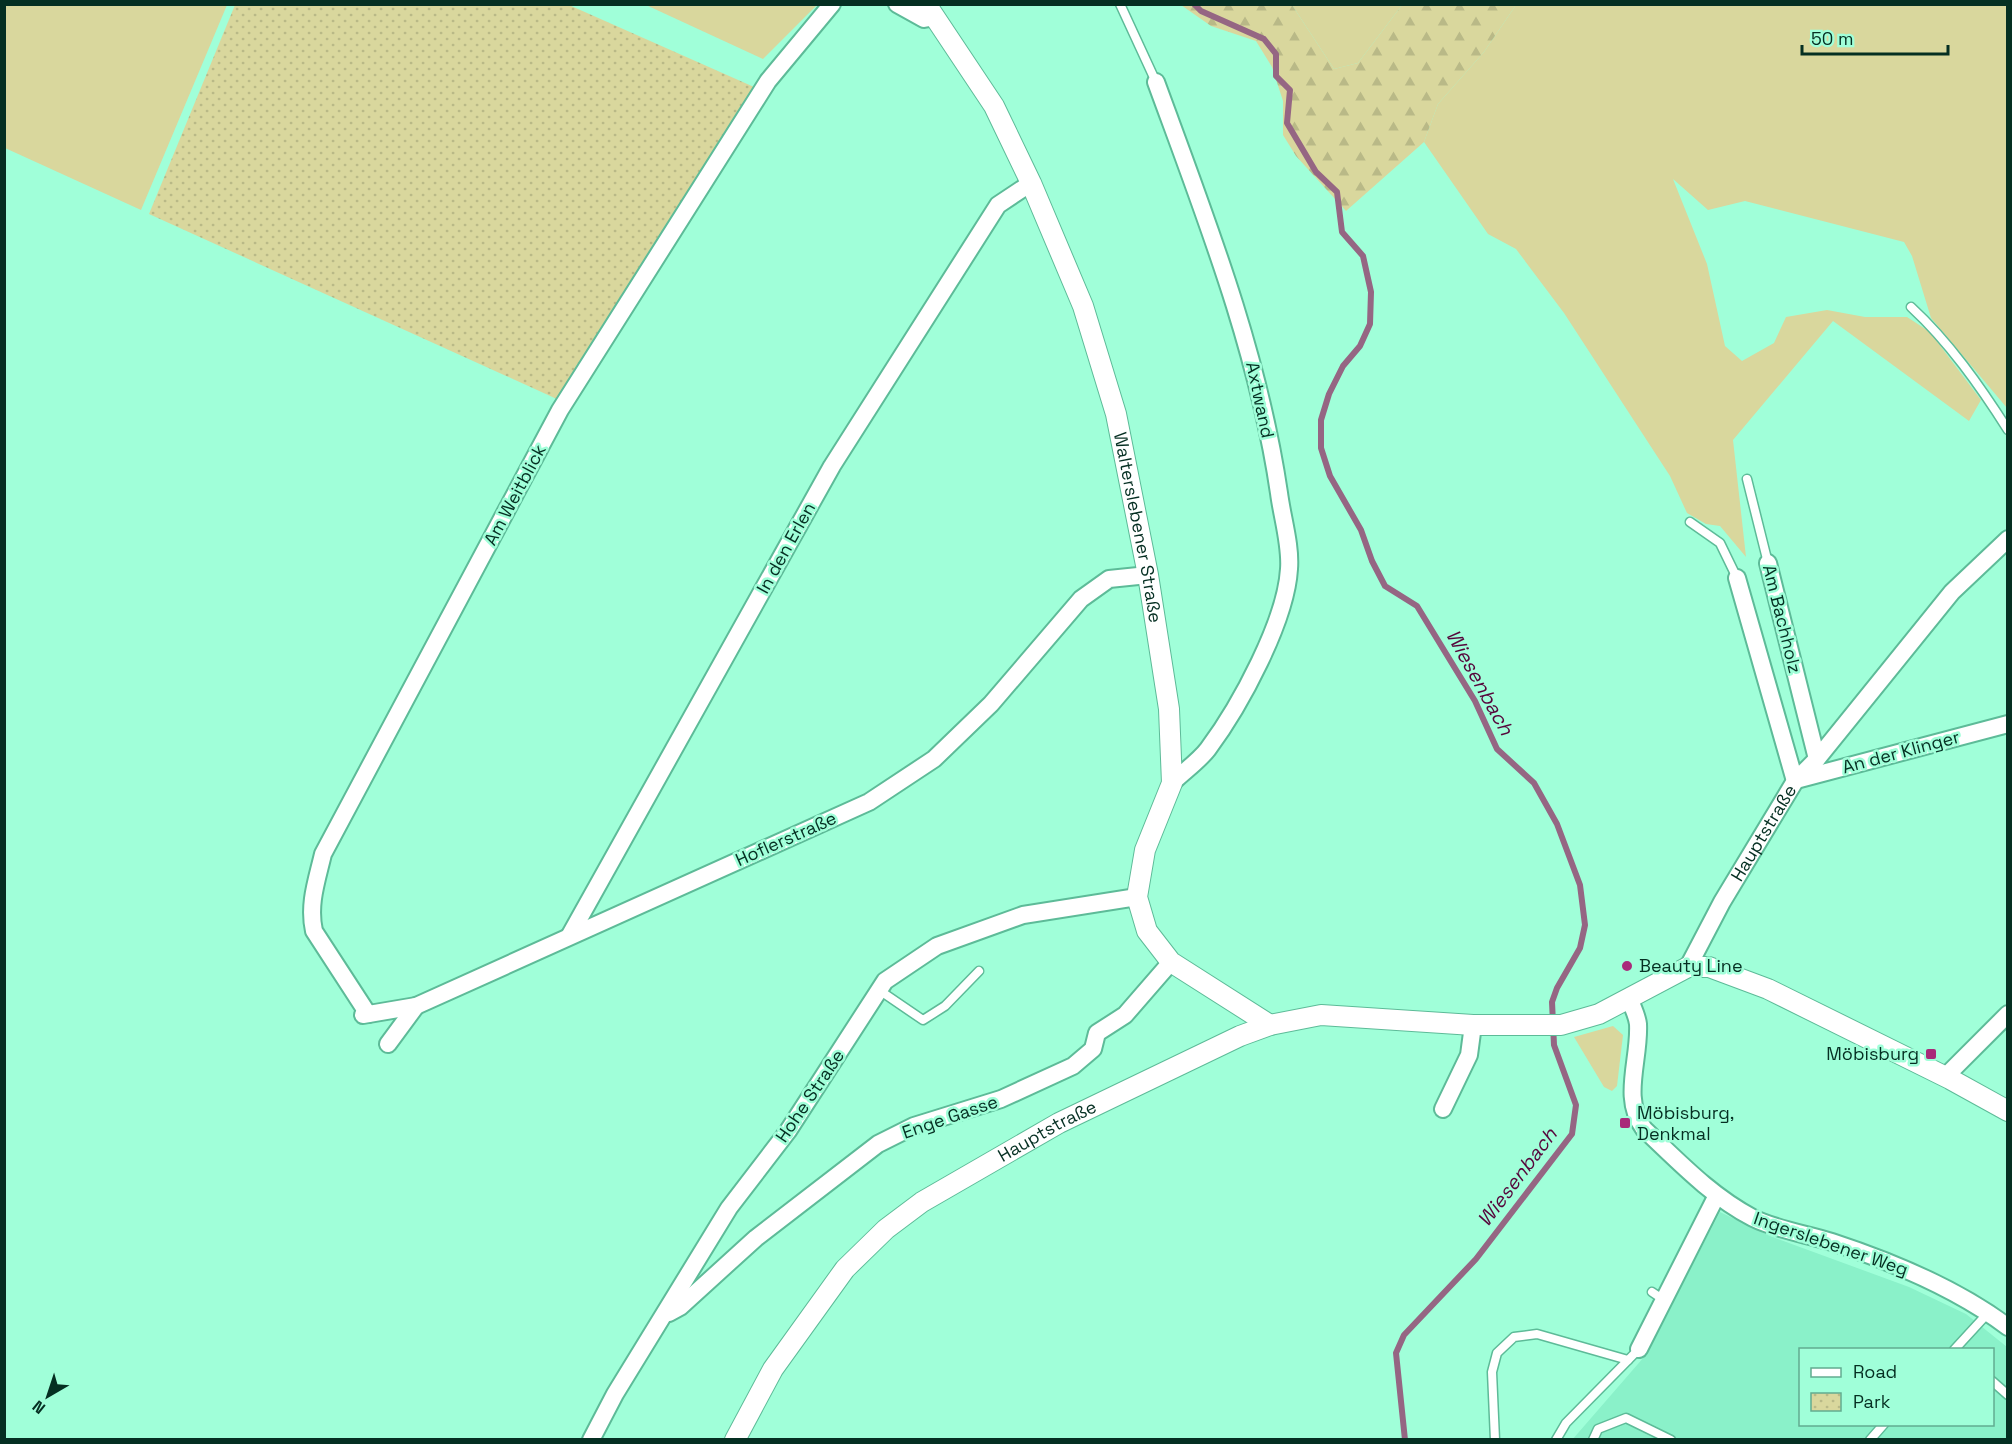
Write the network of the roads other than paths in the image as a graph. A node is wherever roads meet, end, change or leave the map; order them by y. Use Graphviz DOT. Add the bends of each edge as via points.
graph roads {
  1 [pos="832,4"];
  2 [pos="897,4"];
  3 [pos="1120,4"];
  4 [pos="930,11"];
  5 [pos="1156,82"];
  6 [pos="1031,183"];
  7 [pos="1911,307"];
  8 [pos="2007,430"];
  9 [pos="1747,478"];
  10 [pos="1690,522"];
  11 [pos="2007,538"];
  12 [pos="1768,563"];
  13 [pos="1148,575"];
  14 [pos="1737,578"];
  15 [pos="2007,724"];
  16 [pos="1817,759"];
  17 [pos="1795,780"];
  18 [pos="1172,783"];
  19 [pos="1137,897"];
  20 [pos="570,935"];
  21 [pos="1171,962"];
  22 [pos="1688,967"];
  23 [pos="979,971"];
  24 [pos="879,990"];
  25 [pos="1629,998"];
  26 [pos="416,1006"];
  27 [pos="2007,1014"];
  28 [pos="366,1015"];
  29 [pos="1473,1024"];
  30 [pos="1270,1025"];
  31 [pos="388,1044"];
  32 [pos="1950,1079"];
  33 [pos="1443,1109"];
  34 [pos="2007,1111"];
  35 [pos="1716,1197"];
  36 [pos="1988,1313"];
  37 [pos="665,1315"];
  38 [pos="2007,1327"];
  39 [pos="1957,1348"];
  40 [pos="1633,1354"];
  41 [pos="1994,1383"];
  42 [pos="2007,1395"];
  43 [pos="1883,1426"];
  44 [pos="591,1440"];
  45 [pos="735,1440"];
  46 [pos="1495,1440"];
  47 [pos="1556,1440"];
  48 [pos="1593,1440"];
  49 [pos="1671,1440"];
  50 [pos="1870,1440"];
  1 -- 28 [label="street, Am Weitblick" via="768,81 560,410 323,854 312,900 314,931"];
  2 -- 4 [label="street" via="924,18"];
  3 -- 5 [label="lane, Axtwand"];
  4 -- 6 [label="street, Walterslebener Straße" via="994,106"];
  5 -- 18 [label="street, Axtwand" via="1251,358 1276,475 1290,567 1283,608 1242,695 1207,750"];
  6 -- 13 [label="street, Walterslebener Straße" via="1083,306 1109,393"];
  6 -- 20 [label="street, In den Erlen" via="998,205 832,466"];
  7 -- 8 [label="lane" via="1935,329"];
  9 -- 12 [label="lane, Am Bachholz"];
  10 -- 14 [label="lane, Am Bachholz" via="1720,543"];
  11 -- 16 [label="street, Hauptstraße" via="1952,592"];
  12 -- 16 [label="street, Am Bachholz"];
  13 -- 18 [label="street, Walterslebener Straße" via="1170,709"];
  13 -- 20 [label="street, Hoflerstraße" via="1109,579 1081,599 991,705 934,759 869,802"];
  14 -- 17 [label="street, Am Bachholz"];
  15 -- 17 [label="street, An der Klinger"];
  16 -- 17 [label="street, Hauptstraße"];
  17 -- 22 [label="street, Hauptstraße"];
  18 -- 19 [label="street, Walterslebener Straße" via="1144,850"];
  19 -- 21 [label="street, Walterslebener Straße" via="1147,931"];
  19 -- 24 [label="street, Hohe Straße" via="1023,915 938,946 885,981"];
  20 -- 26 [label="street, Hoflerstraße"];
  21 -- 30 [label="street, Walterslebener Straße"];
  21 -- 37 [label="street, Enge Gasse" via="1125,1015 1097,1033 1093,1049 1073,1066 1001,1099 914,1126 878,1144 756,1238 680,1307"];
  22 -- 25 [label="street, Hauptstraße"];
  22 -- 32 [label="street" via="1709,967 1755,983"];
  23 -- 24 [label="lane" via="945,1006 923,1020"];
  24 -- 37 [label="street, Hohe Straße" via="788,1131 729,1208"];
  25 -- 29 [label="street, Hauptstraße" via="1599,1014 1561,1025"];
  25 -- 35 [label="street, Ingerslebener Weg" via="1638,1023 1632,1102 1636,1118"];
  26 -- 28 [label="street, Hoflerstraße"];
  26 -- 31 [label="street"];
  27 -- 32 [label="street" via="1951,1071"];
  29 -- 30 [label="street, Hauptstraße" via="1321,1015"];
  29 -- 33 [label="street" via="1469,1055"];
  30 -- 45 [label="street, Hauptstraße" via="1059,1123 921,1202 886,1229 845,1269 773,1369"];
  32 -- 34 [label="street"];
  35 -- 36 [label="street, Ingerslebener Weg" via="1756,1220 1833,1242 1915,1274"];
  35 -- 40 [label="street" via="1658,1296"];
  36 -- 38 [label="street, Ingerslebener Weg"];
  36 -- 39 [label="lane"];
  37 -- 44 [label="street, Hohe Straße"];
  40 -- 46 [label="lane" via="1537,1334 1514,1337 1497,1353 1492,1372"];
  40 -- 47 [label="lane" via="1566,1423"];
  41 -- 42 [label="lane"];
  43 -- 50 [label="lane"];
  48 -- 49 [label="lane" via="1598,1429 1626,1418"];
}
